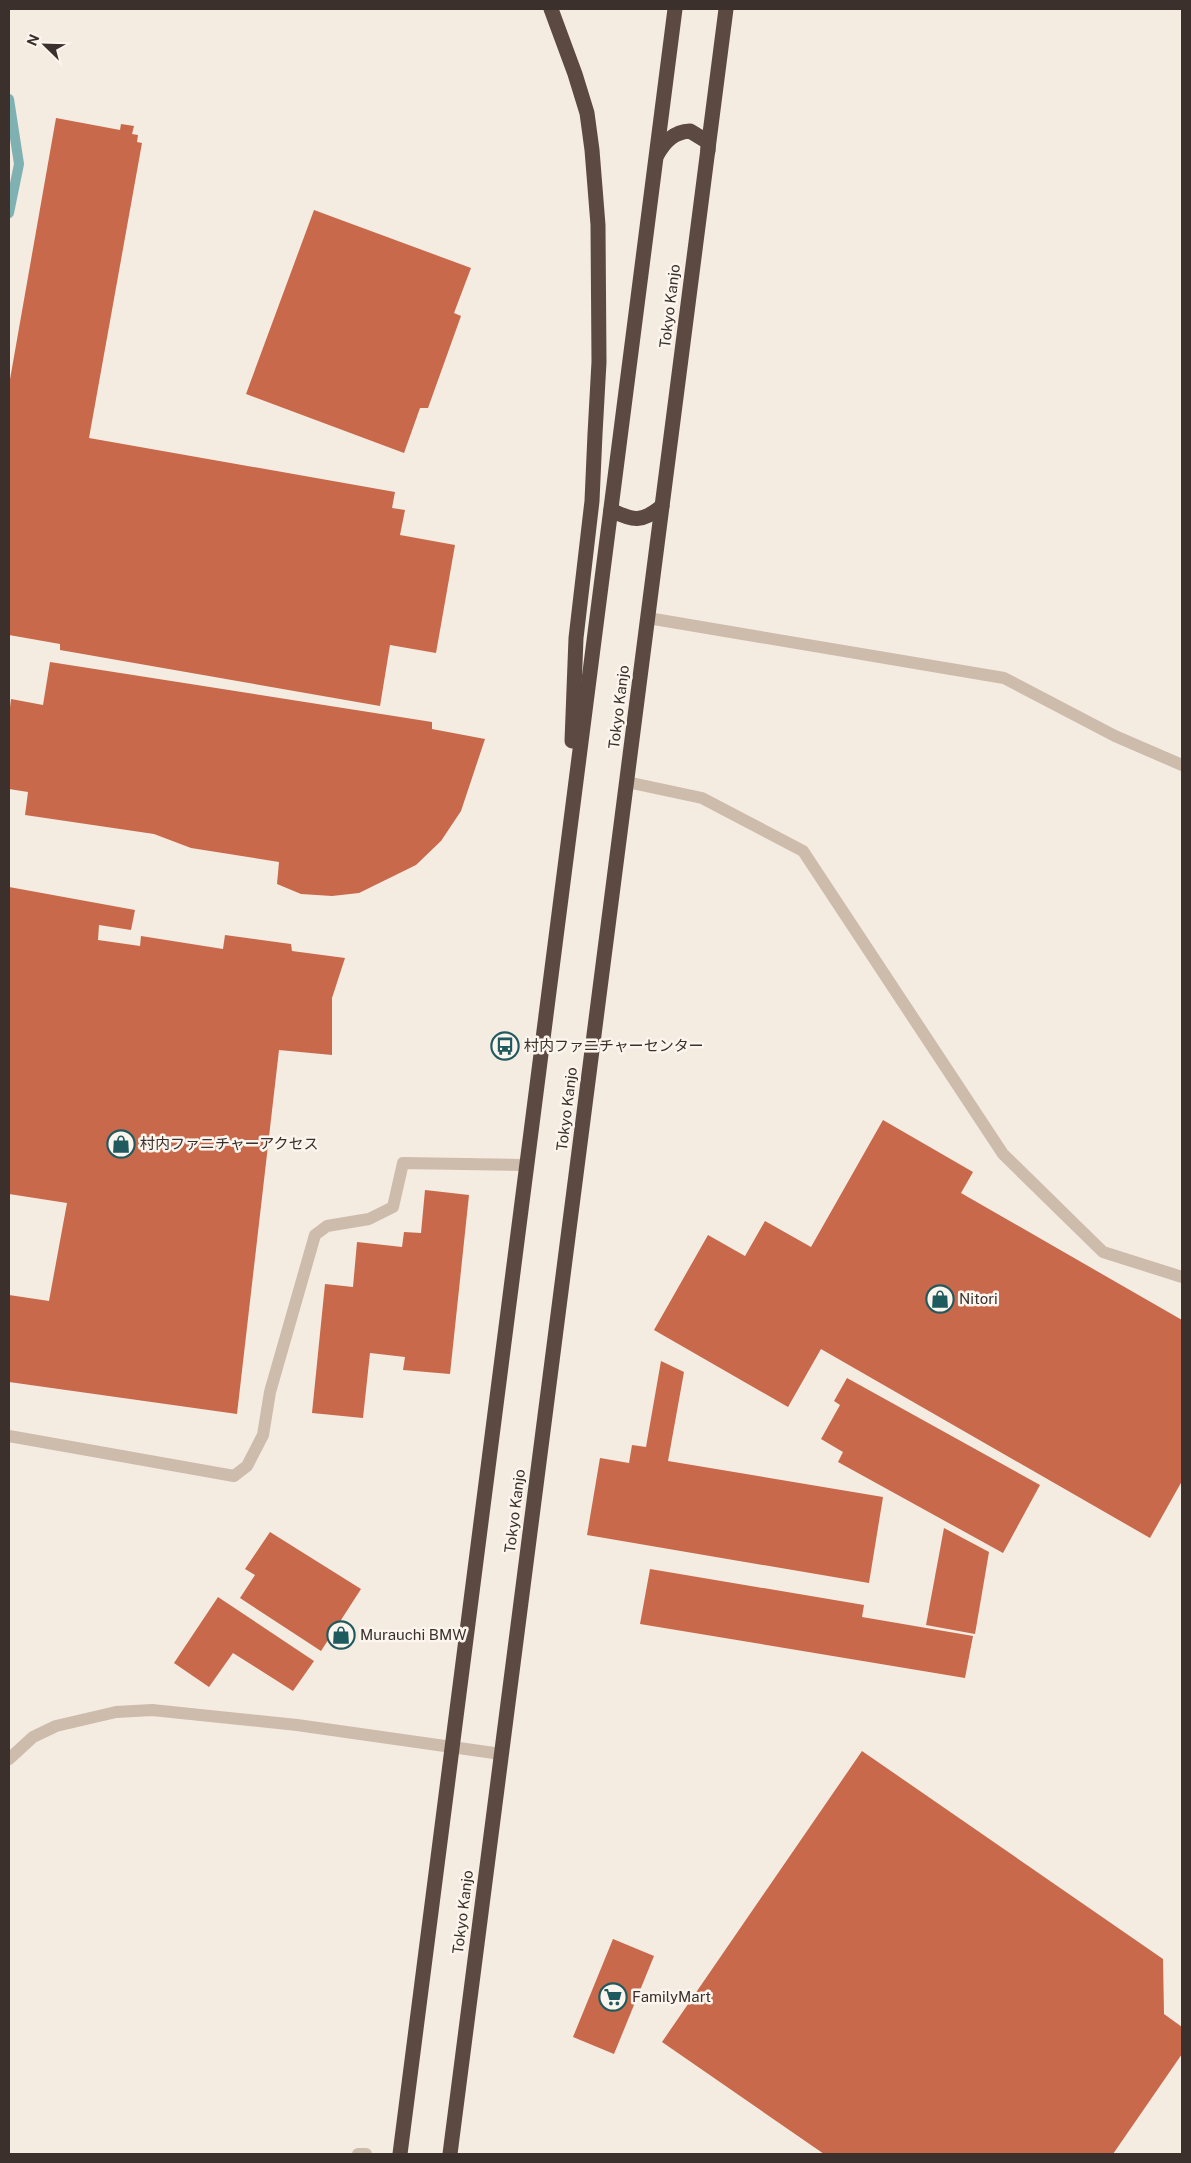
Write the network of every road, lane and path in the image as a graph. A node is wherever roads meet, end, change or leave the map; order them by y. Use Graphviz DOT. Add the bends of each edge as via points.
graph roads {
  1 [pos="551,9"];
  2 [pos="675,9"];
  3 [pos="726,9"];
  4 [pos="708,152"];
  5 [pos="656,156"];
  6 [pos="662,506"];
  7 [pos="610,510"];
  8 [pos="648,618"];
  9 [pos="1182,765"];
  10 [pos="627,782"];
  11 [pos="570,830"];
  12 [pos="527,1165"];
  13 [pos="1182,1277"];
  14 [pos="9,1436"];
  15 [pos="452,1746"];
  16 [pos="501,1754"];
  17 [pos="9,1759"];
  18 [pos="358,2154"];
  19 [pos="366,2154"];
  20 [pos="400,2154"];
  21 [pos="450,2154"];
  1 -- 11 [label="highway" via="587,113 598,225 599,306 592,502 576,638"];
  2 -- 5 [label="highway, Tokyo Kanjo"];
  3 -- 4 [label="highway, Tokyo Kanjo"];
  4 -- 5 [label="highway" via="708,142 690,130 663,143"];
  4 -- 6 [label="highway, Tokyo Kanjo"];
  5 -- 7 [label="highway, Tokyo Kanjo"];
  6 -- 7 [label="highway" via="651,516 639,519 628,519"];
  6 -- 8 [label="highway, Tokyo Kanjo"];
  7 -- 11 [label="highway, Tokyo Kanjo"];
  8 -- 9 [label="street" via="1004,678 1115,736"];
  8 -- 10 [label="highway, Tokyo Kanjo"];
  10 -- 13 [label="street" via="702,798 804,851 1004,1154 1104,1252"];
  10 -- 16 [label="highway, Tokyo Kanjo"];
  11 -- 12 [label="highway, Tokyo Kanjo"];
  12 -- 14 [label="street" via="403,1163 393,1207 369,1219 327,1226 315,1235 270,1392 263,1435 247,1466 234,1476"];
  12 -- 15 [label="highway, Tokyo Kanjo"];
  15 -- 16 [label="street"];
  15 -- 17 [label="street" via="152,1710 116,1712 56,1726 33,1737"];
  15 -- 20 [label="highway, Tokyo Kanjo"];
  16 -- 21 [label="highway, Tokyo Kanjo"];
  18 -- 19 [label="street"];
}
